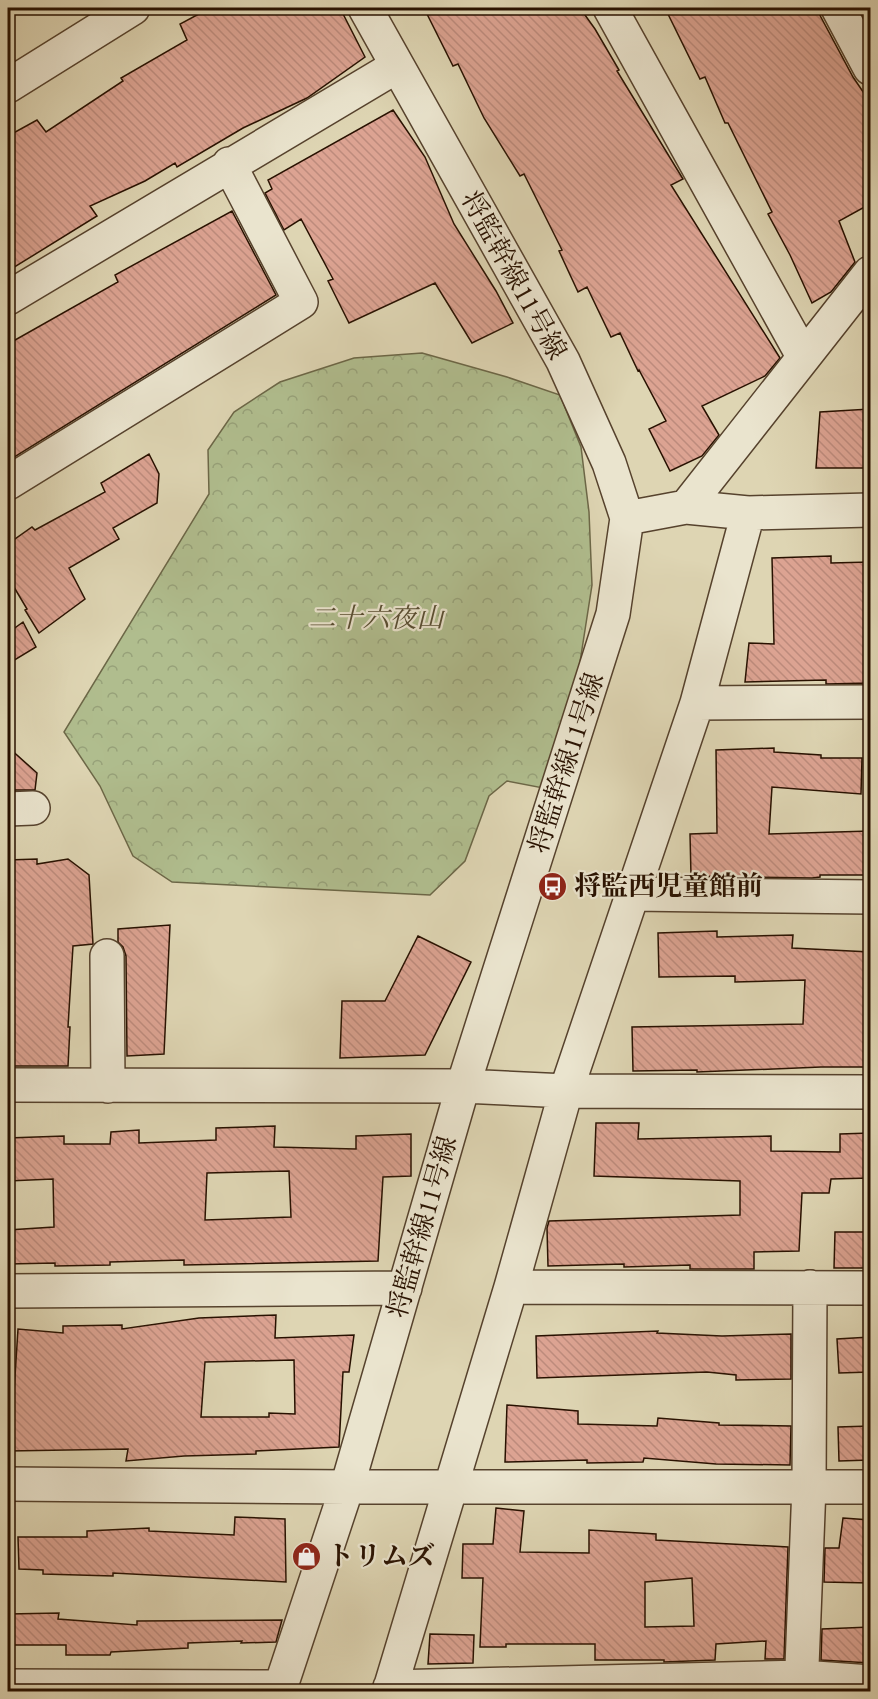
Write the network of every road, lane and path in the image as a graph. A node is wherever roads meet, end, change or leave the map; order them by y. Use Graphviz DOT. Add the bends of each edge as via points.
graph roads {
  1 [pos="133,8"];
  2 [pos="365,8"];
  3 [pos="609,8"];
  4 [pos="838,8"];
  5 [pos="397,66"];
  6 [pos="870,68"];
  7 [pos="8,86"];
  8 [pos="229,164"];
  9 [pos="870,273"];
  10 [pos="8,298"];
  11 [pos="803,356"];
  12 [pos="8,483"];
  13 [pos="686,507"];
  14 [pos="870,510"];
  15 [pos="748,513"];
  16 [pos="627,518"];
  17 [pos="870,702"];
  18 [pos="697,703"];
  19 [pos="633,894"];
  20 [pos="870,897"];
  21 [pos="108,956"];
  22 [pos="8,1085"];
  23 [pos="108,1086"];
  24 [pos="463,1086"];
  25 [pos="566,1091"];
  26 [pos="870,1092"];
  27 [pos="511,1287"];
  28 [pos="810,1287"];
  29 [pos="405,1288"];
  30 [pos="870,1288"];
  31 [pos="8,1291"];
  32 [pos="8,1484"];
  33 [pos="451,1486"];
  34 [pos="810,1486"];
  35 [pos="347,1487"];
  36 [pos="870,1487"];
  37 [pos="870,1682"];
  38 [pos="801,1684"];
  39 [pos="8,1686"];
  40 [pos="280,1690"];
  41 [pos="390,1690"];
  1 -- 7 [label="street"];
  2 -- 5 [label="street, 将監幹線11号線"];
  3 -- 11 [label="street"];
  4 -- 6 [label="street"];
  5 -- 8 [label="street"];
  5 -- 16 [label="street, 将監幹線11号線" via="562,361 609,463"];
  8 -- 10 [label="street"];
  8 -- 12 [label="street" via="301,302"];
  9 -- 11 [label="street"];
  11 -- 13 [label="street"];
  13 -- 15 [label="street"];
  13 -- 16 [label="street"];
  14 -- 15 [label="street"];
  15 -- 18 [label="street"];
  16 -- 24 [label="street, 将監幹線11号線" via="613,614"];
  17 -- 18 [label="street"];
  18 -- 19 [label="street"];
  19 -- 20 [label="street"];
  19 -- 25 [label="street"];
  21 -- 23 [label="street"];
  22 -- 23 [label="street"];
  23 -- 24 [label="street"];
  24 -- 25 [label="street"];
  24 -- 29 [label="street, 将監幹線11号線"];
  25 -- 26 [label="street"];
  25 -- 27 [label="street"];
  27 -- 28 [label="street"];
  27 -- 33 [label="street"];
  28 -- 30 [label="street"];
  28 -- 34 [label="street"];
  29 -- 31 [label="street"];
  29 -- 35 [label="street, 将監幹線11号線"];
  32 -- 35 [label="street"];
  33 -- 34 [label="street"];
  33 -- 35 [label="street"];
  33 -- 41 [label="street"];
  34 -- 36 [label="street"];
  34 -- 38 [label="street"];
  35 -- 40 [label="street, 将監幹線11号線"];
  37 -- 38 [label="street"];
  38 -- 41 [label="street"];
  39 -- 40 [label="street"];
}
